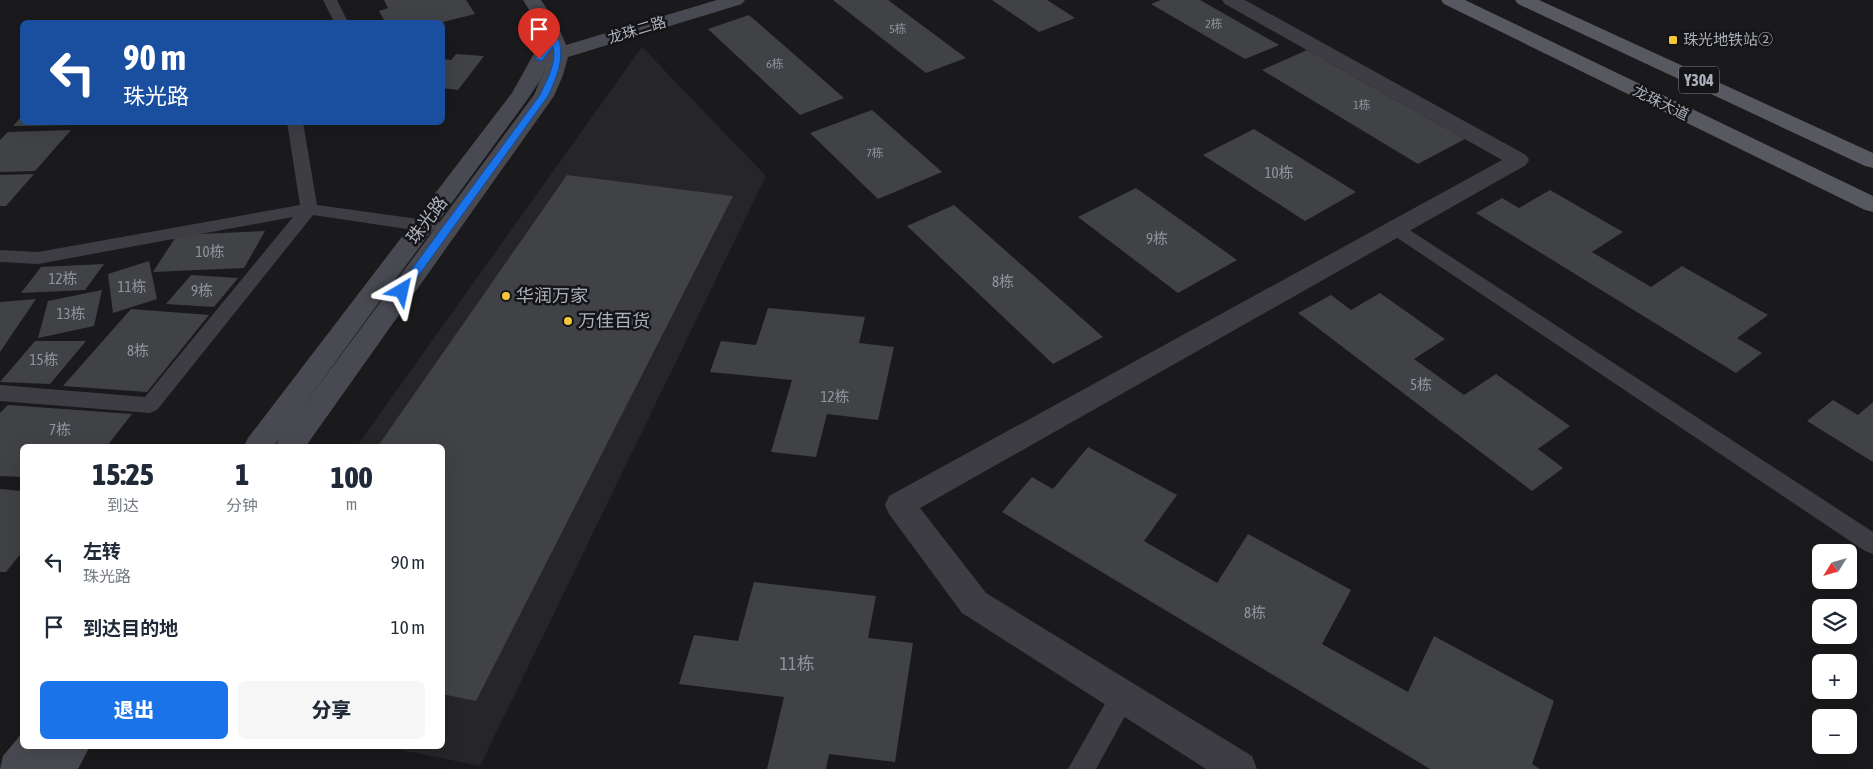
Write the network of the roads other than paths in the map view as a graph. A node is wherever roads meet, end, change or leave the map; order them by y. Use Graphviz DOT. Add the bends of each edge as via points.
graph roads {
  1 [pos="330,0"];
  2 [pos="532,0"];
  3 [pos="688,0"];
  4 [pos="736,0"];
  5 [pos="1231,0"];
  6 [pos="1450,0"];
  7 [pos="1524,0"];
  8 [pos="340,20"];
  9 [pos="551,51"];
  10 [pos="295,125"];
  11 [pos="1873,161"];
  12 [pos="1873,205"];
  13 [pos="309,209"];
  14 [pos="423,225"];
  15 [pos="1396,228"];
  16 [pos="447,229"];
  17 [pos="0,256"];
  18 [pos="0,393"];
  19 [pos="259,444"];
  20 [pos="291,444"];
  21 [pos="1873,544"];
  22 [pos="1123,696"];
  23 [pos="31,749"];
  24 [pos="70,749"];
  25 [pos="16,769"];
  26 [pos="56,769"];
  27 [pos="1080,769"];
  28 [pos="1239,769"];
  1 -- 8 [label="lane"];
  2 -- 9 [label="main road"];
  3 -- 9 [label="main road, 龙珠二路"];
  4 -- 9 [label="main road, 龙珠二路"];
  5 -- 15 [label="street" via="1518,160"];
  6 -- 12 [label="main road, 龙珠大道"];
  7 -- 11 [label="main road, Y304"];
  9 -- 14 [label="main road, 珠光路"];
  9 -- 16 [label="main road, 珠光路" via="554,73 544,96"];
  10 -- 13 [label="lane"];
  13 -- 14 [label="lane"];
  13 -- 17 [label="lane" via="38,258"];
  13 -- 18 [label="lane" via="150,405"];
  14 -- 16 [label="lane"];
  14 -- 19 [label="main road, 珠光路"];
  15 -- 21 [label="lane"];
  15 -- 22 [label="street" via="900,505 974,603"];
  16 -- 20 [label="main road, 珠光路"];
  22 -- 27 [label="lane"];
  22 -- 28 [label="street"];
  23 -- 25 [label="main road"];
  24 -- 26 [label="main road"];
}
